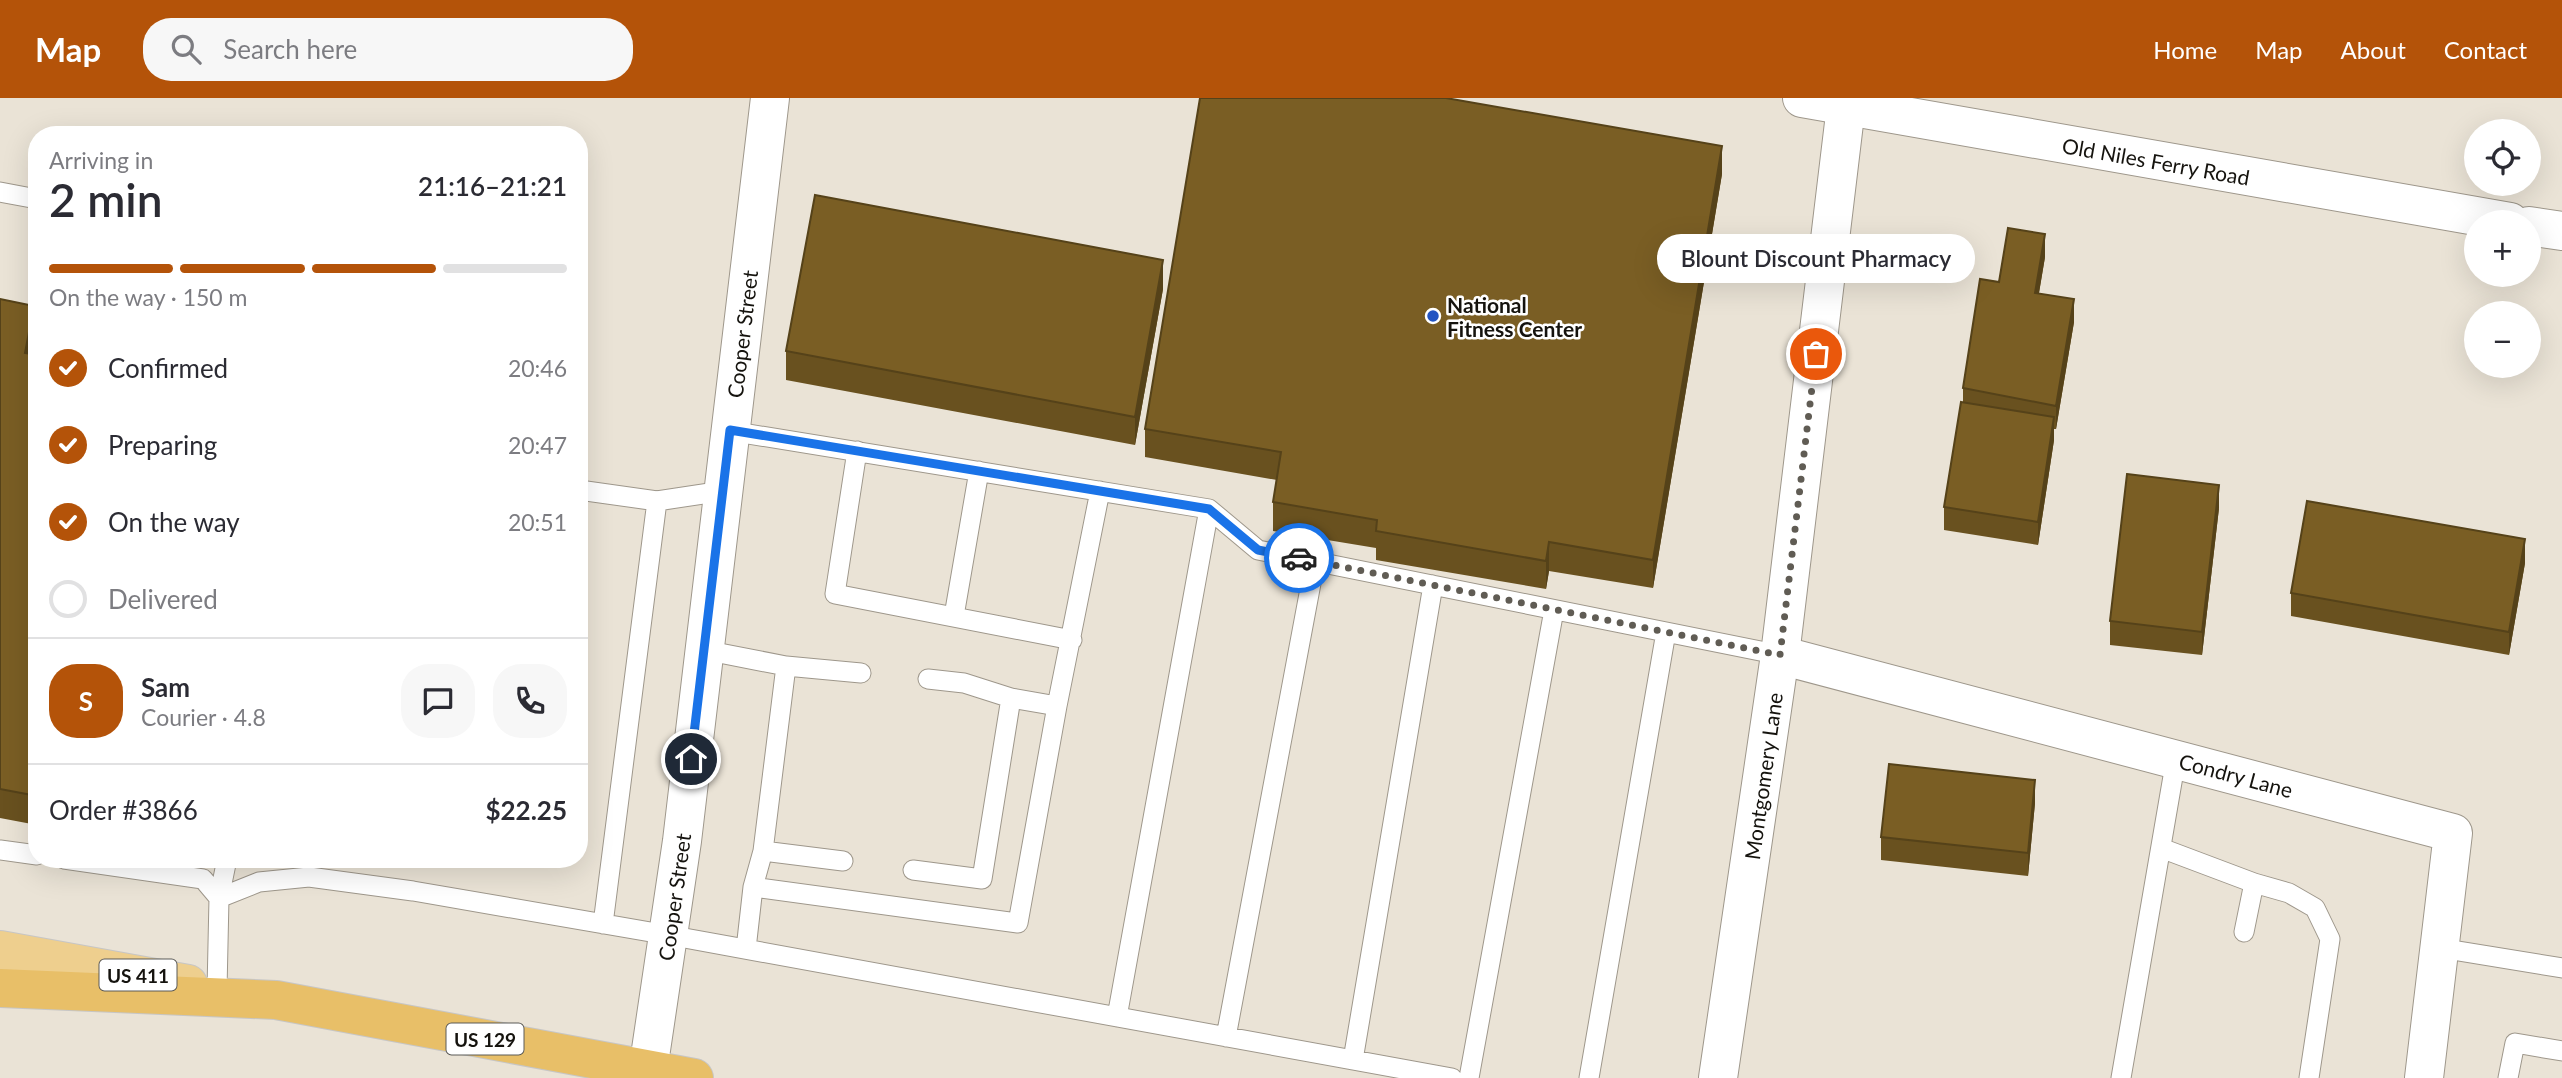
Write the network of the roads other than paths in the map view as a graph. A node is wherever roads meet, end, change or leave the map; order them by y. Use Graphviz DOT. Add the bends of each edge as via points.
graph roads {
  1 [pos="769,98"];
  2 [pos="1802,98"];
  3 [pos="1847,102"];
  4 [pos="0,192"];
  5 [pos="28,197"];
  6 [pos="2464,214"];
  7 [pos="2541,228"];
  8 [pos="2562,231"];
  9 [pos="730,430"];
  10 [pos="857,451"];
  11 [pos="979,471"];
  12 [pos="588,490"];
  13 [pos="723,491"];
  14 [pos="1100,491"];
  15 [pos="657,501"];
  16 [pos="1209,509"];
  17 [pos="1315,562"];
  18 [pos="1433,585"];
  19 [pos="1554,610"];
  20 [pos="954,616"];
  21 [pos="1666,632"];
  22 [pos="1072,640"];
  23 [pos="704,650"];
  24 [pos="1780,655"];
  25 [pos="786,666"];
  26 [pos="861,673"];
  27 [pos="928,679"];
  28 [pos="1011,698"];
  29 [pos="1057,706"];
  30 [pos="2176,760"];
  31 [pos="2161,848"];
  32 [pos="0,850"];
  33 [pos="762,851"];
  34 [pos="28,854"];
  35 [pos="843,861"];
  36 [pos="126,868"];
  37 [pos="225,868"];
  38 [pos="913,870"];
  39 [pos="2254,883"];
  40 [pos="752,887"];
  41 [pos="219,898"];
  42 [pos="603,924"];
  43 [pos="2244,932"];
  44 [pos="668,935"];
  45 [pos="2440,948"];
  46 [pos="746,949"];
  47 [pos="0,950"];
  48 [pos="2562,968"];
  49 [pos="0,988"];
  50 [pos="216,990"];
  51 [pos="276,1000"];
  52 [pos="1117,1017"];
  53 [pos="1226,1037"];
  54 [pos="2562,1051"];
  55 [pos="1353,1060"];
  56 [pos="648,1074"];
  57 [pos="694,1078"];
  58 [pos="1452,1078"];
  59 [pos="1469,1078"];
  60 [pos="1589,1078"];
  61 [pos="1718,1078"];
  62 [pos="2121,1078"];
  63 [pos="2309,1078"];
  64 [pos="2424,1078"];
  65 [pos="2508,1078"];
  1 -- 9 [label="street, Cooper Street"];
  2 -- 3 [label="street, Old Niles Ferry Road"];
  3 -- 6 [label="street, Old Niles Ferry Road"];
  3 -- 24 [label="street, Montgomery Lane"];
  4 -- 5 [label="lane"];
  7 -- 8 [label="street"];
  9 -- 10 [label="lane"];
  9 -- 13 [label="street, Cooper Street"];
  10 -- 11 [label="lane"];
  10 -- 20 [label="lane" via="835,594"];
  11 -- 14 [label="lane"];
  11 -- 20 [label="lane"];
  12 -- 15 [label="lane"];
  13 -- 15 [label="lane"];
  13 -- 23 [label="street, Cooper Street"];
  14 -- 16 [label="lane"];
  14 -- 22 [label="lane"];
  15 -- 42 [label="lane"];
  16 -- 17 [label="lane" via="1258,550"];
  16 -- 52 [label="lane"];
  17 -- 18 [label="lane"];
  17 -- 53 [label="lane"];
  18 -- 19 [label="lane"];
  18 -- 55 [label="lane"];
  19 -- 21 [label="lane"];
  19 -- 59 [label="lane"];
  20 -- 22 [label="lane"];
  21 -- 24 [label="lane"];
  21 -- 60 [label="lane"];
  22 -- 29 [label="lane"];
  23 -- 25 [label="lane"];
  23 -- 44 [label="street, Cooper Street"];
  24 -- 30 [label="street, Condry Lane"];
  24 -- 61 [label="street, Montgomery Lane"];
  25 -- 26 [label="lane"];
  25 -- 33 [label="lane"];
  27 -- 28 [label="lane" via="964,683"];
  28 -- 29 [label="lane"];
  28 -- 38 [label="lane" via="982,879"];
  29 -- 40 [label="lane" via="1018,923"];
  30 -- 31 [label="lane"];
  30 -- 45 [label="street, Condry Lane" via="2453,833"];
  31 -- 39 [label="lane"];
  31 -- 62 [label="lane"];
  32 -- 34 [label="lane"];
  33 -- 35 [label="lane"];
  33 -- 40 [label="lane"];
  36 -- 41 [label="lane" via="202,879"];
  37 -- 41 [label="lane"];
  39 -- 43 [label="lane"];
  39 -- 63 [label="lane" via="2289,893 2315,908 2330,939"];
  40 -- 46 [label="lane"];
  41 -- 42 [label="lane" via="259,882 309,877"];
  41 -- 50 [label="lane"];
  42 -- 44 [label="lane"];
  44 -- 46 [label="lane"];
  44 -- 56 [label="street, Cooper Street"];
  45 -- 48 [label="lane"];
  45 -- 64 [label="street, Condry Lane"];
  46 -- 52 [label="lane"];
  47 -- 50 [label="main road, US 411"];
  49 -- 51 [label="highway, US 129"];
  50 -- 51 [label="main road, US 411"];
  51 -- 56 [label="highway, US 129"];
  52 -- 53 [label="lane"];
  53 -- 55 [label="lane"];
  54 -- 65 [label="lane" via="2515,1043"];
  55 -- 58 [label="lane"];
  56 -- 57 [label="highway, US 129"];
}
